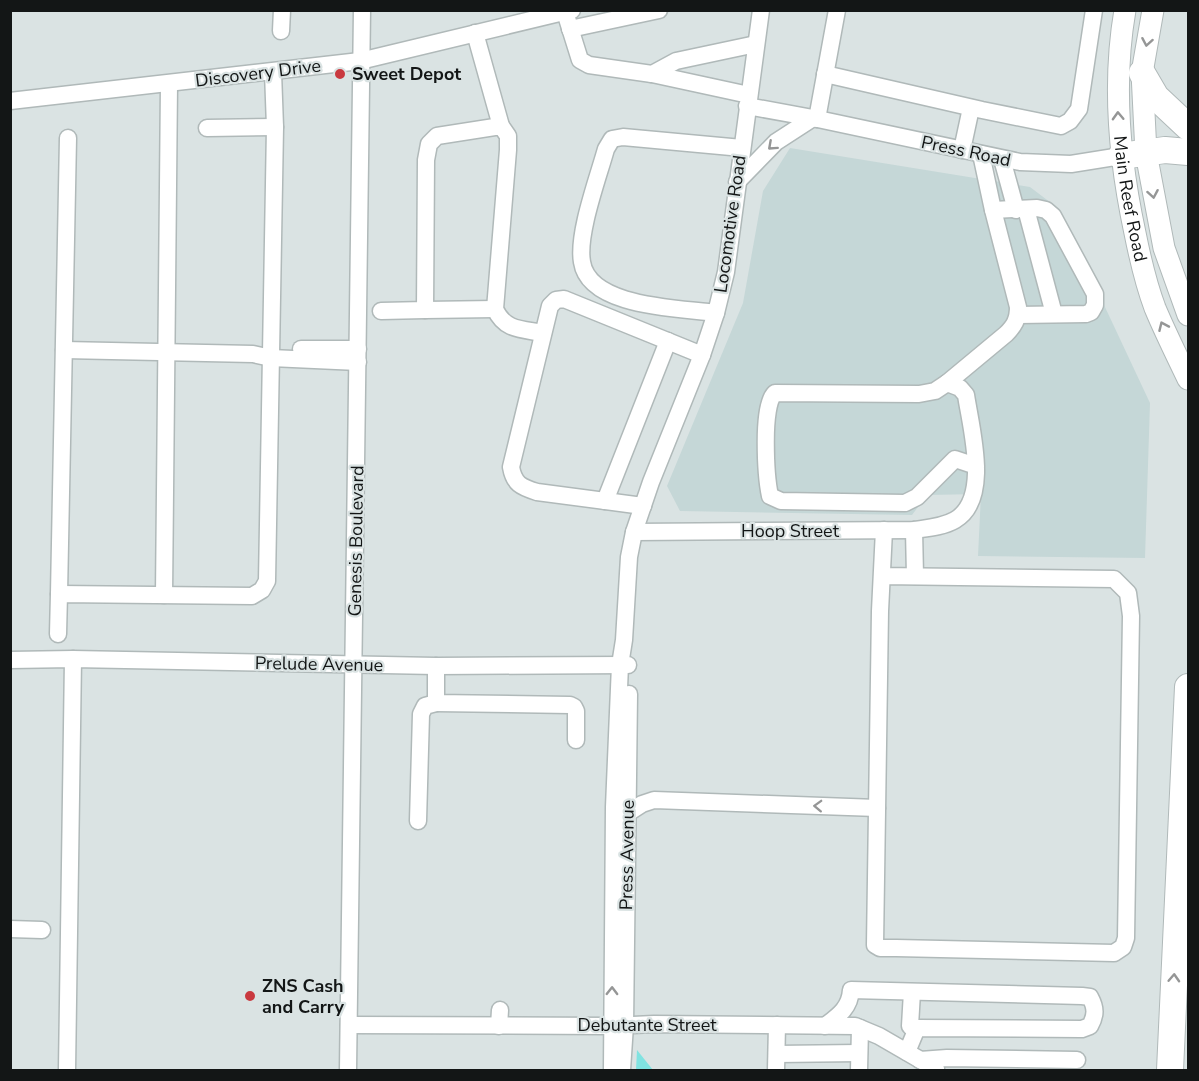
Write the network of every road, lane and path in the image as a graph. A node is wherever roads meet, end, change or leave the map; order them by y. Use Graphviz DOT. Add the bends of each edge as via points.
graph roads {
  1 [pos="282,10"];
  2 [pos="362,10"];
  3 [pos="659,10"];
  4 [pos="761,10"];
  5 [pos="837,10"];
  6 [pos="1094,10"];
  7 [pos="1125,10"];
  8 [pos="1153,10"];
  9 [pos="569,11"];
  10 [pos="539,14"];
  11 [pos="570,29"];
  12 [pos="281,31"];
  13 [pos="476,33"];
  14 [pos="756,44"];
  15 [pos="360,61"];
  16 [pos="273,72"];
  17 [pos="1142,73"];
  18 [pos="652,74"];
  19 [pos="825,74"];
  20 [pos="169,84"];
  21 [pos="748,100"];
  22 [pos="10,101"];
  23 [pos="971,108"];
  24 [pos="815,118"];
  25 [pos="501,126"];
  26 [pos="275,127"];
  27 [pos="1188,127"];
  28 [pos="207,128"];
  29 [pos="68,138"];
  30 [pos="742,148"];
  31 [pos="962,150"];
  32 [pos="1188,152"];
  33 [pos="981,154"];
  34 [pos="1134,154"];
  35 [pos="1002,159"];
  36 [pos="737,182"];
  37 [pos="1021,209"];
  38 [pos="993,210"];
  39 [pos="495,309"];
  40 [pos="425,310"];
  41 [pos="381,311"];
  42 [pos="716,313"];
  43 [pos="1054,314"];
  44 [pos="1018,315"];
  45 [pos="1188,315"];
  46 [pos="543,333"];
  47 [pos="668,341"];
  48 [pos="64,350"];
  49 [pos="166,352"];
  50 [pos="271,353"];
  51 [pos="702,355"];
  52 [pos="358,356"];
  53 [pos="1188,379"];
  54 [pos="947,383"];
  55 [pos="976,466"];
  56 [pos="605,501"];
  57 [pos="643,506"];
  58 [pos="884,530"];
  59 [pos="914,530"];
  60 [pos="634,532"];
  61 [pos="882,576"];
  62 [pos="915,576"];
  63 [pos="59,594"];
  64 [pos="164,595"];
  65 [pos="58,634"];
  66 [pos="73,659"];
  67 [pos="10,660"];
  68 [pos="355,665"];
  69 [pos="624,665"];
  70 [pos="436,666"];
  71 [pos="1188,687"];
  72 [pos="436,703"];
  73 [pos="576,740"];
  74 [pos="622,762"];
  75 [pos="877,808"];
  76 [pos="628,813"];
  77 [pos="418,821"];
  78 [pos="10,930"];
  79 [pos="42,930"];
  80 [pos="625,990"];
  81 [pos="912,992"];
  82 [pos="654,1024"];
  83 [pos="349,1025"];
  84 [pos="618,1025"];
  85 [pos="777,1025"];
  86 [pos="825,1026"];
  87 [pos="860,1028"];
  88 [pos="916,1031"];
  89 [pos="624,1044"];
  90 [pos="860,1053"];
  91 [pos="913,1056"];
  92 [pos="1077,1060"];
  93 [pos="776,1062"];
  94 [pos="1188,1068"];
  95 [pos="936,1069"];
  96 [pos="67,1071"];
  97 [pos="348,1071"];
  98 [pos="612,1071"];
  99 [pos="622,1071"];
  100 [pos="859,1071"];
  101 [pos="1170,1071"];
  102 [pos="1181,1071"];
  1 -- 12 [label="street"];
  2 -- 15 [label="street, Genesis Boulevard"];
  3 -- 11 [label="street"];
  4 -- 14 [label="street, Locomotive Road"];
  5 -- 19 [label="street"];
  6 -- 23 [label="street" via="1079,109 1070,121 1061,126"];
  34 -- 7 [label="main road, Main Reef Road, one-way" via="1118,117"];
  8 -- 17 [label="main road, Main Reef Road, one-way"];
  9 -- 10 [label="street, Discovery Drive"];
  9 -- 11 [label="street, Press Road"];
  10 -- 13 [label="street, Discovery Drive"];
  11 -- 18 [label="street, Press Road" via="580,60 589,65"];
  13 -- 15 [label="street, Discovery Drive"];
  13 -- 25 [label="street"];
  14 -- 18 [label="street" via="676,61"];
  14 -- 21 [label="street, Locomotive Road"];
  15 -- 16 [label="street, Discovery Drive"];
  15 -- 52 [label="street, Genesis Boulevard"];
  16 -- 20 [label="street, Discovery Drive"];
  16 -- 26 [label="street"];
  17 -- 27 [label="highway" via="1156,97"];
  17 -- 34 [label="main road, Main Reef Road"];
  18 -- 21 [label="street, Press Road"];
  19 -- 23 [label="street"];
  19 -- 24 [label="street"];
  20 -- 22 [label="street, Discovery Drive"];
  20 -- 49 [label="street"];
  21 -- 24 [label="street, Press Road"];
  21 -- 30 [label="street, Locomotive Road"];
  23 -- 31 [label="street"];
  24 -- 31 [label="street, Press Road"];
  24 -- 36 [label="street, one-way" via="776,142"];
  25 -- 39 [label="street" via="508,150"];
  25 -- 40 [label="street" via="437,136 429,144"];
  26 -- 28 [label="street"];
  26 -- 50 [label="street"];
  29 -- 48 [label="street"];
  30 -- 36 [label="street, Locomotive Road"];
  30 -- 42 [label="street" via="612,139 584,230 582,263 591,282 611,295 634,303"];
  31 -- 33 [label="street, Press Road"];
  32 -- 34 [label="highway"];
  33 -- 35 [label="street, Press Road"];
  33 -- 38 [label="street"];
  34 -- 35 [label="street, Press Road" via="1071,164"];
  34 -- 45 [label="main road, Main Reef Road, one-way"];
  53 -- 34 [label="main road, Main Reef Road, one-way" via="1155,307 1141,261"];
  35 -- 37 [label="street"];
  36 -- 42 [label="street, Locomotive Road" via="726,272"];
  37 -- 38 [label="street"];
  37 -- 43 [label="street"];
  37 -- 43 [label="street" via="1046,210 1053,216 1095,294 1092,312"];
  38 -- 44 [label="street"];
  39 -- 40 [label="street"];
  39 -- 46 [label="street" via="500,320 510,327"];
  40 -- 41 [label="street"];
  42 -- 51 [label="street, Locomotive Road"];
  43 -- 44 [label="street"];
  44 -- 54 [label="street" via="1006,334"];
  46 -- 47 [label="street" via="550,306 564,299"];
  46 -- 56 [label="street" via="511,467 513,478 523,488 537,492"];
  47 -- 51 [label="street"];
  47 -- 56 [label="street"];
  48 -- 49 [label="street"];
  48 -- 63 [label="street"];
  49 -- 50 [label="street"];
  49 -- 64 [label="street"];
  50 -- 52 [label="street"];
  50 -- 64 [label="street" via="267,581 252,596"];
  51 -- 57 [label="street, Locomotive Road"];
  52 -- 68 [label="street, Genesis Boulevard"];
  54 -- 55 [label="street" via="966,395"];
  54 -- 55 [label="street" via="935,391 906,394 775,393 770,397 767,415 770,496 781,501 905,503 955,459"];
  55 -- 59 [label="street, Hoop Street" via="969,507 958,519"];
  56 -- 57 [label="street"];
  57 -- 60 [label="street, Locomotive Road"];
  58 -- 59 [label="street, Hoop Street"];
  58 -- 60 [label="street, Hoop Street"];
  58 -- 61 [label="street"];
  59 -- 62 [label="street"];
  60 -- 69 [label="street, Press Avenue" via="629,557"];
  61 -- 62 [label="street"];
  61 -- 75 [label="street"];
  62 -- 75 [label="street" via="1114,579 1128,593 1131,658 1123,947 1114,953 880,948 875,945"];
  63 -- 64 [label="street"];
  63 -- 65 [label="street"];
  66 -- 67 [label="street, Prelude Avenue"];
  66 -- 68 [label="street, Prelude Avenue"];
  66 -- 96 [label="street"];
  68 -- 70 [label="street, Prelude Avenue"];
  68 -- 83 [label="street, Genesis Boulevard"];
  69 -- 70 [label="street, Prelude Avenue"];
  69 -- 74 [label="street, Press Avenue"];
  70 -- 72 [label="street"];
  101 -- 71 [label="highway, one-way"];
  72 -- 73 [label="street" via="570,705 576,711"];
  72 -- 77 [label="street" via="425,706 421,714"];
  74 -- 76 [label="street, Press Avenue"];
  84 -- 74 [label="street, Press Avenue, one-way"];
  75 -- 76 [label="street, one-way" via="654,800"];
  76 -- 80 [label="street, Press Avenue"];
  78 -- 79 [label="street"];
  80 -- 82 [label="street" via="640,1014"];
  80 -- 84 [label="street, Press Avenue"];
  81 -- 86 [label="street" via="851,990 843,1012"];
  81 -- 88 [label="street" via="910,1026"];
  81 -- 88 [label="street" via="1082,996 1090,997 1095,1007 1090,1026 1082,1029"];
  82 -- 84 [label="street, Debutante Street"];
  82 -- 85 [label="street, Debutante Street"];
  82 -- 89 [label="street" via="632,1035"];
  83 -- 84 [label="street, Debutante Street" via="500,1018"];
  83 -- 97 [label="street, Genesis Boulevard"];
  84 -- 89 [label="street, Press Avenue"];
  84 -- 98 [label="street, Press Avenue"];
  85 -- 86 [label="street, Debutante Street"];
  85 -- 93 [label="street"];
  86 -- 87 [label="street, Debutante Street"];
  87 -- 90 [label="street"];
  87 -- 91 [label="street, Debutante Street"];
  88 -- 91 [label="street"];
  89 -- 99 [label="street, Press Avenue"];
  90 -- 93 [label="street"];
  90 -- 100 [label="street"];
  91 -- 92 [label="street"];
  91 -- 95 [label="street, Debutante Street"];
  94 -- 102 [label="street"];
}
